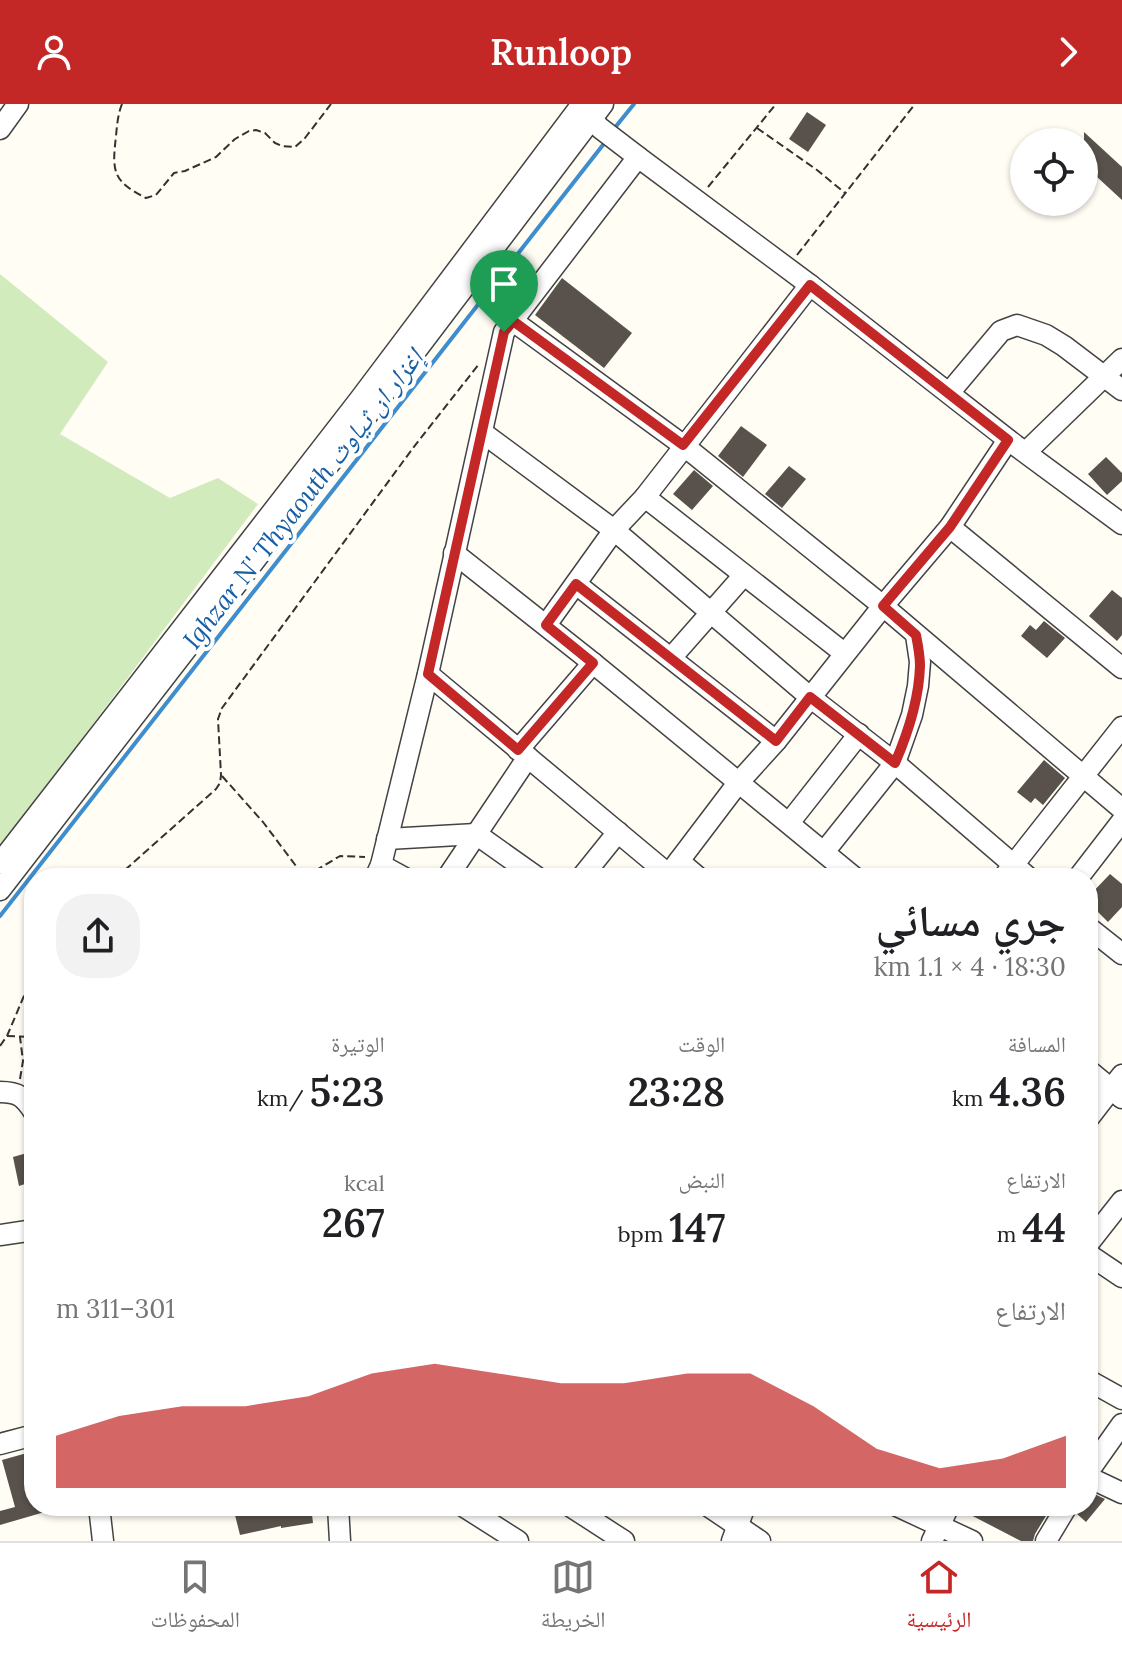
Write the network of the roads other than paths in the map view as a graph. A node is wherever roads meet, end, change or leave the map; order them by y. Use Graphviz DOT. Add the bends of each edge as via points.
graph roads {
  1 [pos="593,115"];
  2 [pos="638,157"];
  3 [pos="810,285"];
  4 [pos="513,321"];
  5 [pos="1122,359"];
  6 [pos="1105,376"];
  7 [pos="1122,390"];
  8 [pos="949,393"];
  9 [pos="483,433"];
  10 [pos="1008,440"];
  11 [pos="683,445"];
  12 [pos="1026,452"];
  13 [pos="645,497"];
  14 [pos="1122,524"];
  15 [pos="950,527"];
  16 [pos="614,530"];
  17 [pos="454,553"];
  18 [pos="744,575"];
  19 [pos="576,584"];
  20 [pos="883,606"];
  21 [pos="711,613"];
  22 [pos="546,625"];
  23 [pos="916,635"];
  24 [pos="844,653"];
  25 [pos="671,658"];
  26 [pos="593,663"];
  27 [pos="1122,668"];
  28 [pos="428,674"];
  29 [pos="810,697"];
  30 [pos="1122,727"];
  31 [pos="859,734"];
  32 [pos="776,741"];
  33 [pos="523,753"];
  34 [pos="895,763"];
  35 [pos="1083,777"];
  36 [pos="738,783"];
  37 [pos="1122,809"];
  38 [pos="1122,821"];
  39 [pos="789,823"];
  40 [pos="618,832"];
  41 [pos="476,834"];
  42 [pos="387,839"];
  43 [pos="824,852"];
  44 [pos="0,863"];
  45 [pos="379,868"];
  46 [pos="454,868"];
  47 [pos="524,868"];
  48 [pos="589,868"];
  49 [pos="667,868"];
  50 [pos="673,868"];
  51 [pos="843,868"];
  52 [pos="1009,868"];
  53 [pos="1019,868"];
  54 [pos="1086,868"];
  55 [pos="0,890"];
  56 [pos="1098,935"];
  57 [pos="1122,954"];
  58 [pos="1098,1076"];
  59 [pos="1118,1087"];
  60 [pos="1098,1108"];
  61 [pos="1122,1201"];
  62 [pos="24,1231"];
  63 [pos="1098,1231"];
  64 [pos="0,1235"];
  65 [pos="1098,1261"];
  66 [pos="1122,1277"];
  67 [pos="1098,1386"];
  68 [pos="1122,1399"];
  69 [pos="1122,1424"];
  70 [pos="24,1438"];
  71 [pos="0,1444"];
  72 [pos="1098,1460"];
  73 [pos="1098,1480"];
  74 [pos="1122,1493"];
  75 [pos="100,1516"];
  76 [pos="339,1516"];
  77 [pos="479,1516"];
  78 [pos="585,1516"];
  79 [pos="718,1516"];
  80 [pos="911,1516"];
  81 [pos="1061,1516"];
  82 [pos="936,1533"];
  83 [pos="735,1534"];
  84 [pos="103,1541"];
  85 [pos="340,1541"];
  86 [pos="518,1541"];
  87 [pos="624,1541"];
  88 [pos="760,1541"];
  89 [pos="972,1541"];
  90 [pos="1046,1541"];
  1 -- 2 [label="street"];
  1 -- 44 [label="street" via="360,399"];
  1 -- 55 [label="street"];
  2 -- 3 [label="street"];
  2 -- 4 [label="street"];
  3 -- 8 [label="street"];
  3 -- 11 [label="street"];
  4 -- 9 [label="street" via="504,332"];
  4 -- 11 [label="street"];
  5 -- 6 [label="street"];
  6 -- 7 [label="street"];
  6 -- 8 [label="street" via="1046,335 1017,325 1001,331"];
  6 -- 12 [label="street"];
  8 -- 10 [label="street"];
  9 -- 16 [label="street"];
  9 -- 17 [label="street"];
  10 -- 12 [label="street"];
  10 -- 15 [label="street"];
  11 -- 13 [label="street"];
  11 -- 20 [label="street"];
  12 -- 14 [label="street"];
  13 -- 16 [label="street"];
  13 -- 18 [label="street"];
  15 -- 20 [label="street"];
  15 -- 27 [label="street"];
  16 -- 19 [label="street"];
  16 -- 21 [label="street"];
  17 -- 22 [label="street"];
  17 -- 28 [label="street"];
  18 -- 21 [label="street"];
  18 -- 24 [label="street"];
  19 -- 22 [label="street"];
  19 -- 25 [label="street"];
  20 -- 23 [label="street"];
  20 -- 24 [label="street"];
  21 -- 25 [label="street"];
  21 -- 29 [label="street"];
  22 -- 26 [label="street"];
  23 -- 34 [label="street" via="918,686"];
  23 -- 35 [label="street"];
  24 -- 29 [label="street"];
  25 -- 32 [label="street"];
  26 -- 33 [label="street"];
  26 -- 36 [label="street"];
  28 -- 33 [label="street"];
  28 -- 42 [label="street"];
  29 -- 31 [label="street"];
  29 -- 32 [label="street"];
  30 -- 35 [label="street"];
  31 -- 34 [label="street"];
  31 -- 39 [label="street"];
  32 -- 36 [label="street"];
  33 -- 40 [label="street"];
  33 -- 41 [label="street"];
  34 -- 43 [label="street"];
  34 -- 52 [label="street"];
  35 -- 37 [label="street"];
  35 -- 53 [label="street"];
  36 -- 39 [label="street"];
  36 -- 50 [label="street"];
  38 -- 54 [label="street"];
  39 -- 43 [label="street"];
  40 -- 48 [label="street"];
  40 -- 49 [label="street"];
  41 -- 42 [label="street"];
  41 -- 46 [label="street"];
  41 -- 47 [label="street"];
  42 -- 45 [label="street"];
  43 -- 51 [label="street"];
  56 -- 57 [label="street"];
  58 -- 59 [label="street"];
  59 -- 60 [label="street"];
  61 -- 63 [label="street"];
  62 -- 64 [label="street"];
  65 -- 66 [label="street"];
  67 -- 68 [label="street"];
  69 -- 72 [label="street"];
  70 -- 71 [label="street"];
  73 -- 74 [label="street"];
  75 -- 84 [label="street"];
  76 -- 85 [label="street"];
  77 -- 86 [label="street"];
  78 -- 87 [label="street"];
  79 -- 83 [label="street"];
  80 -- 82 [label="street"];
  81 -- 90 [label="street"];
  82 -- 89 [label="street"];
  83 -- 88 [label="street"];
}
